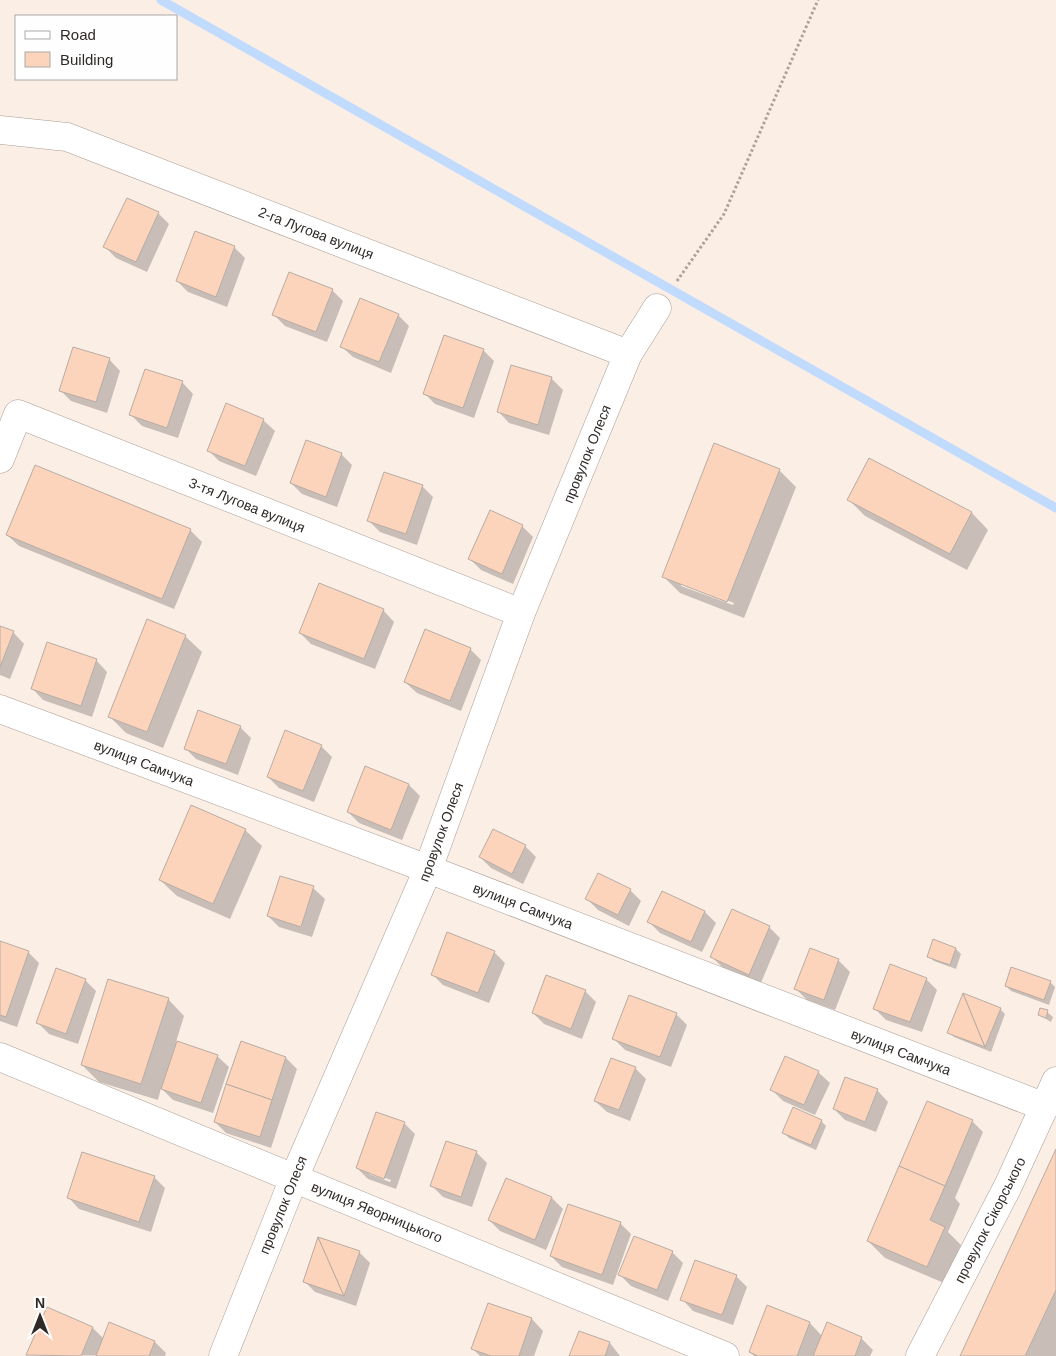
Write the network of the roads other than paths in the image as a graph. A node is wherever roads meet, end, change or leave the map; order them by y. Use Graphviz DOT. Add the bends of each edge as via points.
graph roads {
  1 [pos="0,130"];
  2 [pos="657,308"];
  3 [pos="628,354"];
  4 [pos="0,459"];
  5 [pos="521,613"];
  6 [pos="0,709"];
  7 [pos="428,869"];
  8 [pos="0,1056"];
  9 [pos="1056,1081"];
  10 [pos="1045,1107"];
  11 [pos="294,1178"];
  12 [pos="223,1356"];
  13 [pos="725,1356"];
  14 [pos="920,1356"];
  1 -- 3 [label="street, 2-га Лугова вулиця" via="67,137"];
  2 -- 3 [label="street, провулок Олеся"];
  3 -- 5 [label="street, провулок Олеся"];
  4 -- 5 [label="street, 3-тя Лугова вулиця" via="18,414"];
  5 -- 7 [label="street, провулок Олеся"];
  6 -- 7 [label="street, вулиця Самчука"];
  7 -- 10 [label="street, вулиця Самчука"];
  7 -- 11 [label="street, провулок Олеся"];
  8 -- 11 [label="street, вулиця Яворницького"];
  9 -- 10 [label="street, провулок Сікорського"];
  10 -- 14 [label="street, провулок Сікорського"];
  11 -- 12 [label="street, провулок Олеся"];
  11 -- 13 [label="street, вулиця Яворницького"];
}
